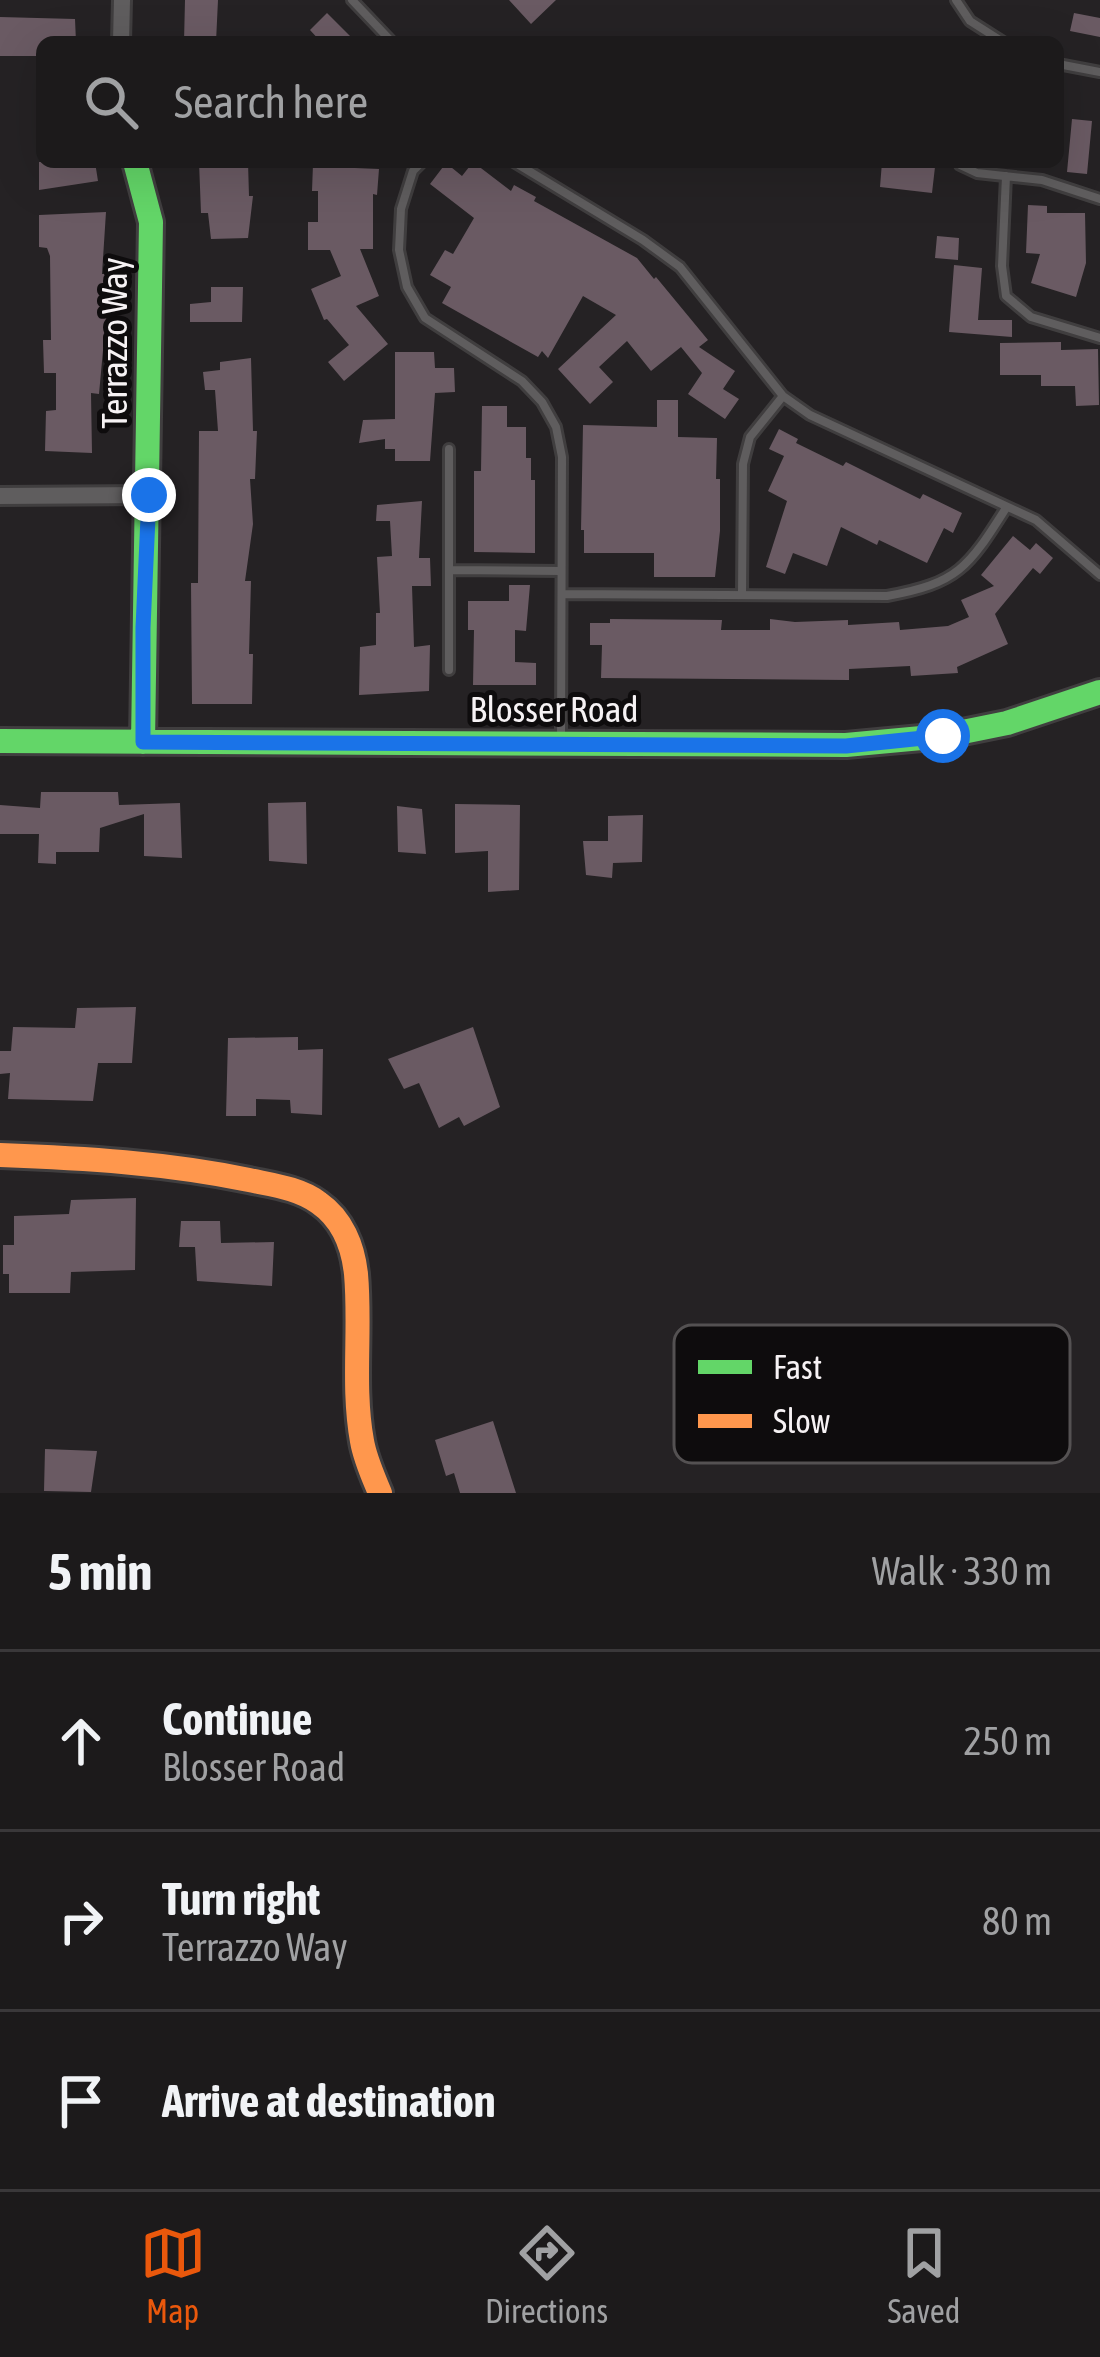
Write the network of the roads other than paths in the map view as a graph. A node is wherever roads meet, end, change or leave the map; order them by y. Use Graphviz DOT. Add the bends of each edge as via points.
graph roads {
  1 [pos="122,0"];
  2 [pos="352,0"];
  3 [pos="956,0"];
  4 [pos="121,36"];
  5 [pos="386,36"];
  6 [pos="984,36"];
  7 [pos="1064,65"];
  8 [pos="1100,72"];
  9 [pos="137,168"];
  10 [pos="416,168"];
  11 [pos="524,168"];
  12 [pos="966,168"];
  13 [pos="1006,176"];
  14 [pos="1100,200"];
  15 [pos="1100,338"];
  16 [pos="783,396"];
  17 [pos="449,449"];
  18 [pos="149,495"];
  19 [pos="0,496"];
  20 [pos="1006,508"];
  21 [pos="449,570"];
  22 [pos="562,572"];
  23 [pos="1100,575"];
  24 [pos="562,594"];
  25 [pos="742,596"];
  26 [pos="448,670"];
  27 [pos="1100,692"];
  28 [pos="0,741"];
  29 [pos="143,742"];
  30 [pos="561,746"];
  31 [pos="0,1156"];
  32 [pos="380,1493"];
  1 -- 4 [label="street"];
  2 -- 5 [label="lane"];
  3 -- 6 [label="lane"];
  7 -- 8 [label="lane"];
  9 -- 18 [label="street, Terrazzo Way" via="151,222"];
  10 -- 22 [label="lane" via="400,209 406,287 425,318 522,381 556,427"];
  11 -- 16 [label="lane" via="680,267"];
  12 -- 13 [label="lane"];
  13 -- 14 [label="lane"];
  13 -- 15 [label="lane" via="1006,296 1031,317"];
  16 -- 20 [label="lane"];
  16 -- 25 [label="lane" via="750,437 743,464"];
  17 -- 21 [label="lane"];
  18 -- 19 [label="street"];
  18 -- 29 [label="street, Terrazzo Way"];
  20 -- 23 [label="lane" via="1036,520"];
  20 -- 25 [label="lane" via="961,570 928,588 887,596"];
  21 -- 22 [label="lane"];
  21 -- 26 [label="lane"];
  22 -- 24 [label="lane"];
  24 -- 25 [label="lane"];
  24 -- 30 [label="lane"];
  27 -- 30 [label="street, Blosser Road" via="1007,723 846,746"];
  28 -- 29 [label="street, Blosser Road"];
  29 -- 30 [label="street, Blosser Road"];
  31 -- 32 [label="street" via="211,1171 320,1203 349,1239 362,1445"];
}
